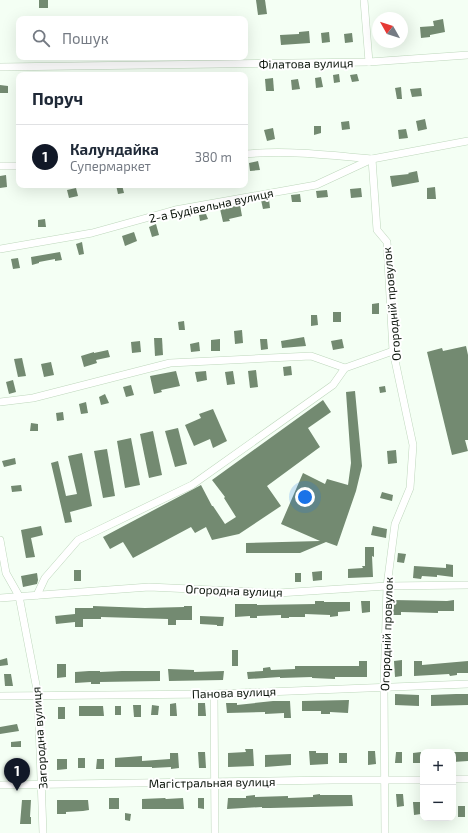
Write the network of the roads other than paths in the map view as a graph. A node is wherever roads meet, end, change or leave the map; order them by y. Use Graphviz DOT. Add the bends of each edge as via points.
graph roads {
  1 [pos="364,0"];
  2 [pos="468,55"];
  3 [pos="370,62"];
  4 [pos="0,67"];
  5 [pos="468,141"];
  6 [pos="248,154"];
  7 [pos="372,159"];
  8 [pos="0,166"];
  9 [pos="16,166"];
  10 [pos="0,249"];
  11 [pos="393,351"];
  12 [pos="345,368"];
  13 [pos="0,402"];
  14 [pos="0,540"];
  15 [pos="468,585"];
  16 [pos="387,586"];
  17 [pos="37,595"];
  18 [pos="19,596"];
  19 [pos="0,598"];
  20 [pos="468,684"];
  21 [pos="384,686"];
  22 [pos="214,694"];
  23 [pos="38,695"];
  24 [pos="0,696"];
  25 [pos="456,779"];
  26 [pos="468,779"];
  27 [pos="420,780"];
  28 [pos="384,781"];
  29 [pos="215,782"];
  30 [pos="0,785"];
  31 [pos="42,785"];
  32 [pos="43,833"];
  33 [pos="215,833"];
  34 [pos="385,833"];
  1 -- 3 [label="street"];
  2 -- 3 [label="street, Філатова вулиця"];
  3 -- 4 [label="street, Філатова вулиця"];
  5 -- 7 [label="street"];
  6 -- 7 [label="street" via="267,152"];
  7 -- 10 [label="street, 2-а Будівельна вулиця" via="316,184 175,210 92,234"];
  7 -- 11 [label="street, Огородній провулок" via="377,230 387,242"];
  8 -- 9 [label="street"];
  11 -- 12 [label="street"];
  11 -- 16 [label="street, Огородній провулок" via="413,445 410,488 395,524"];
  12 -- 13 [label="street" via="311,356 170,362 33,398"];
  12 -- 17 [label="street" via="333,385 192,485 78,540 44,578"];
  14 -- 18 [label="street, Загородна вулиця" via="6,573"];
  15 -- 16 [label="street, Огородна вулиця"];
  16 -- 17 [label="street, Огородна вулиця" via="278,593 149,587"];
  16 -- 21 [label="street, Огородній провулок"];
  17 -- 18 [label="street, Огородна вулиця"];
  18 -- 19 [label="street, Огородна вулиця"];
  18 -- 23 [label="street, Загородна вулиця"];
  20 -- 21 [label="street, Панова вулиця"];
  21 -- 22 [label="street, Панова вулиця"];
  21 -- 28 [label="street, Огородній провулок"];
  22 -- 23 [label="street, Панова вулиця"];
  22 -- 29 [label="street"];
  23 -- 24 [label="street, Панова вулиця"];
  23 -- 31 [label="street, Загородна вулиця"];
  25 -- 26 [label="street"];
  27 -- 28 [label="street, Магістральная вулиця"];
  28 -- 29 [label="street, Магістральная вулиця"];
  28 -- 34 [label="street, Огородній провулок"];
  29 -- 31 [label="street, Магістральная вулиця"];
  29 -- 33 [label="street"];
  30 -- 31 [label="street, Магістральная вулиця"];
  31 -- 32 [label="street, Загородна вулиця"];
}
